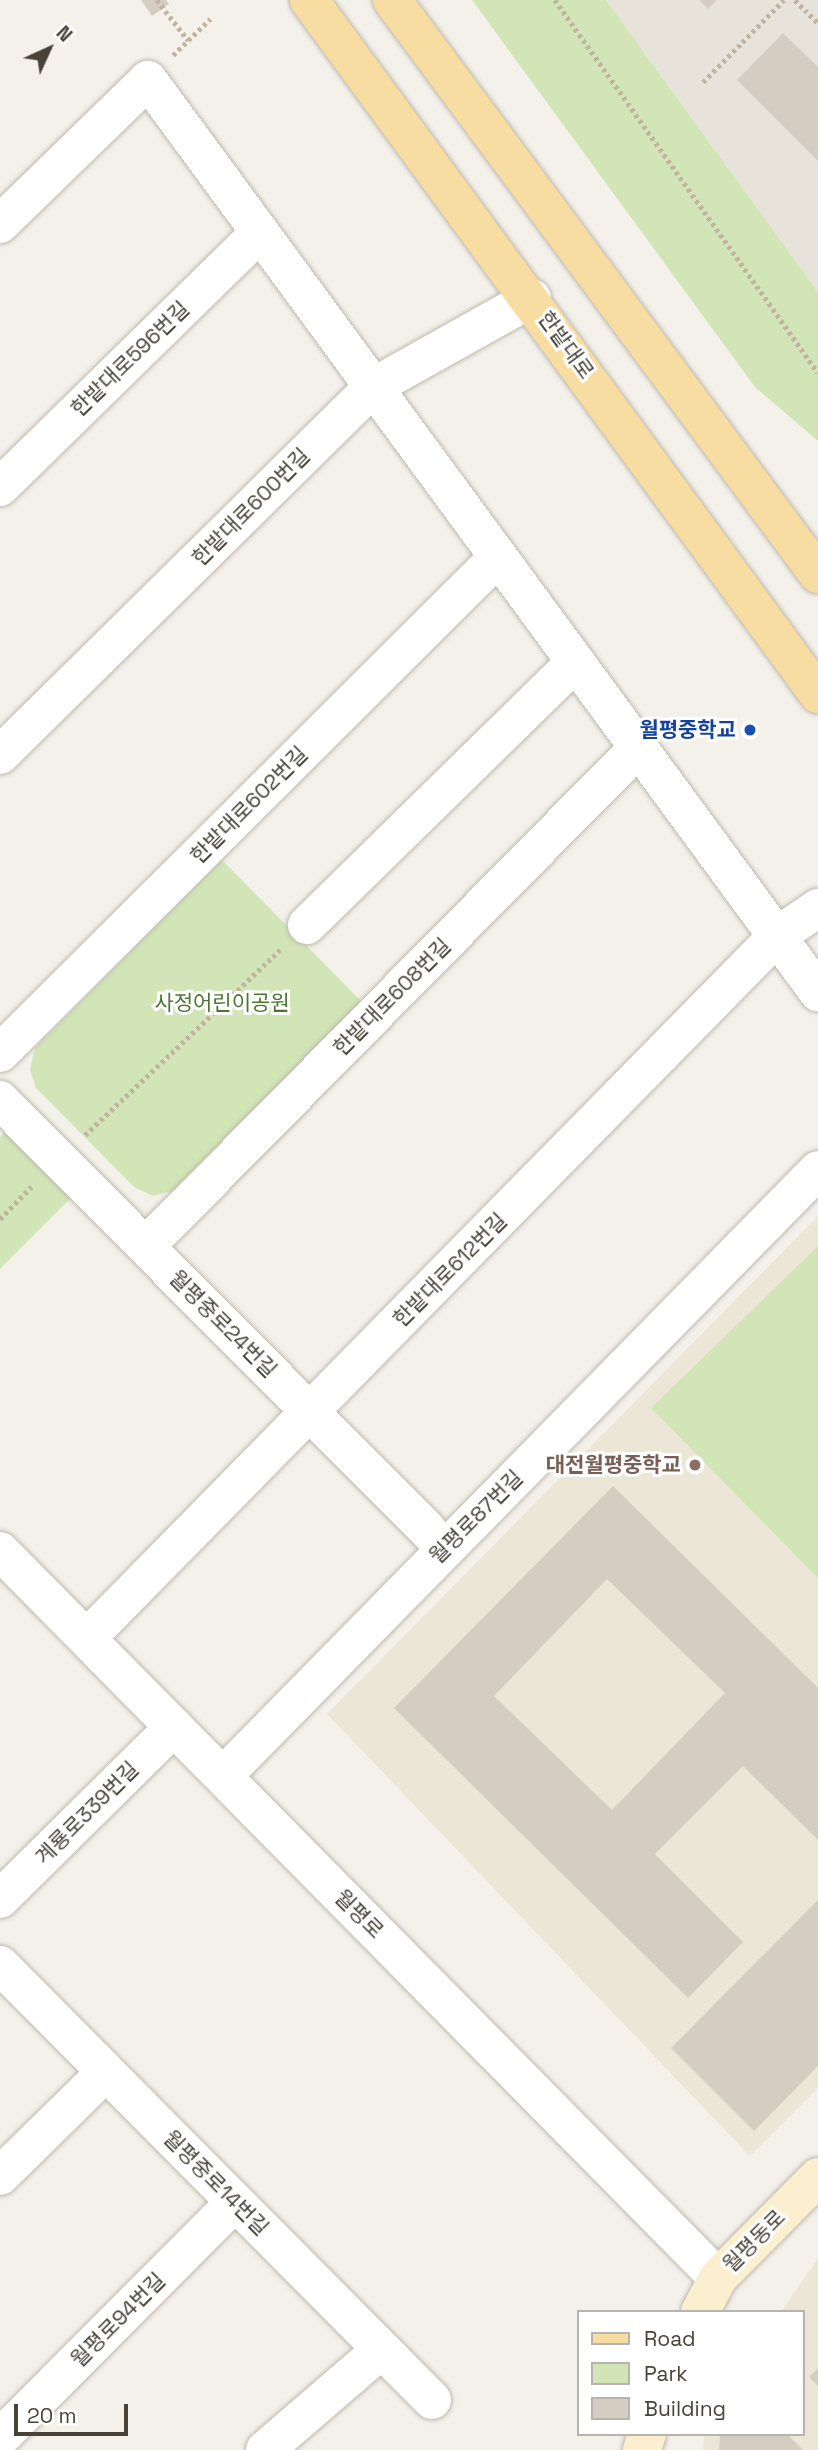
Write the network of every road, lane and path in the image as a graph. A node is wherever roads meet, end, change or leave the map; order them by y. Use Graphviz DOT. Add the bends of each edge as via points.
graph roads {
  1 [pos="157,0"];
  2 [pos="309,0"];
  3 [pos="392,0"];
  4 [pos="555,0"];
  5 [pos="784,0"];
  6 [pos="795,0"];
  7 [pos="210,19"];
  8 [pos="818,23"];
  9 [pos="188,40"];
  10 [pos="148,80"];
  11 [pos="703,82"];
  12 [pos="0,224"];
  13 [pos="260,232"];
  14 [pos="532,298"];
  15 [pos="818,373"];
  16 [pos="373,387"];
  17 [pos="0,486"];
  18 [pos="498,557"];
  19 [pos="818,574"];
  20 [pos="576,662"];
  21 [pos="818,694"];
  22 [pos="639,748"];
  23 [pos="0,755"];
  24 [pos="818,908"];
  25 [pos="307,925"];
  26 [pos="777,936"];
  27 [pos="818,992"];
  28 [pos="0,1053"];
  29 [pos="0,1100"];
  30 [pos="59,1159"];
  31 [pos="818,1170"];
  32 [pos="0,1219"];
  33 [pos="146,1247"];
  34 [pos="310,1412"];
  35 [pos="445,1548"];
  36 [pos="0,1551"];
  37 [pos="87,1639"];
  38 [pos="174,1727"];
  39 [pos="223,1776"];
  40 [pos="0,1899"];
  41 [pos="0,1965"];
  42 [pos="106,2072"];
  43 [pos="0,2176"];
  44 [pos="818,2177"];
  45 [pos="235,2202"];
  46 [pos="718,2278"];
  47 [pos="701,2310"];
  48 [pos="381,2350"];
  49 [pos="432,2400"];
  50 [pos="0,2438"];
  51 [pos="271,2448"];
  1 -- 9 [label="path"];
  2 -- 14 [label="main road, 한밭대로"];
  3 -- 19 [label="main road"];
  4 -- 15 [label="path"];
  5 -- 11 [label="path"];
  6 -- 8 [label="path"];
  7 -- 9 [label="path"];
  9 -- 10 [label="path"];
  10 -- 12 [label="street"];
  10 -- 13 [label="street"];
  13 -- 16 [label="street"];
  13 -- 17 [label="street, 한밭대로596번길"];
  14 -- 16 [label="street, 한밭대로600번길"];
  14 -- 21 [label="main road, 한밭대로"];
  16 -- 18 [label="street"];
  16 -- 23 [label="street, 한밭대로600번길"];
  18 -- 20 [label="street"];
  18 -- 28 [label="street, 한밭대로602번길"];
  20 -- 22 [label="street"];
  20 -- 25 [label="street"];
  22 -- 26 [label="street"];
  22 -- 33 [label="street, 한밭대로608번길"];
  24 -- 26 [label="street, 한밭대로612번길"];
  25 -- 30 [label="path"];
  26 -- 27 [label="street"];
  26 -- 34 [label="street, 한밭대로612번길"];
  29 -- 30 [label="street, 월평중로24번길"];
  30 -- 32 [label="path"];
  30 -- 33 [label="street, 월평중로24번길"];
  31 -- 35 [label="street, 월평로87번길"];
  33 -- 34 [label="street, 월평중로24번길"];
  34 -- 35 [label="street, 월평중로24번길"];
  34 -- 37 [label="street, 한밭대로612번길"];
  35 -- 39 [label="street, 월평로87번길"];
  36 -- 37 [label="street, 월평로"];
  37 -- 38 [label="street, 월평로"];
  38 -- 39 [label="street, 월평로"];
  38 -- 40 [label="street, 계룡로339번길"];
  39 -- 46 [label="street, 월평로"];
  41 -- 42 [label="street, 월평중로14번길"];
  42 -- 43 [label="street"];
  42 -- 45 [label="street, 월평중로14번길"];
  44 -- 46 [label="street, 월평동로"];
  45 -- 48 [label="street, 월평중로14번길"];
  45 -- 50 [label="street, 월평로94번길"];
  46 -- 47 [label="street, 월평동로"];
  48 -- 49 [label="street, 월평중로14번길"];
  48 -- 51 [label="street"];
}
